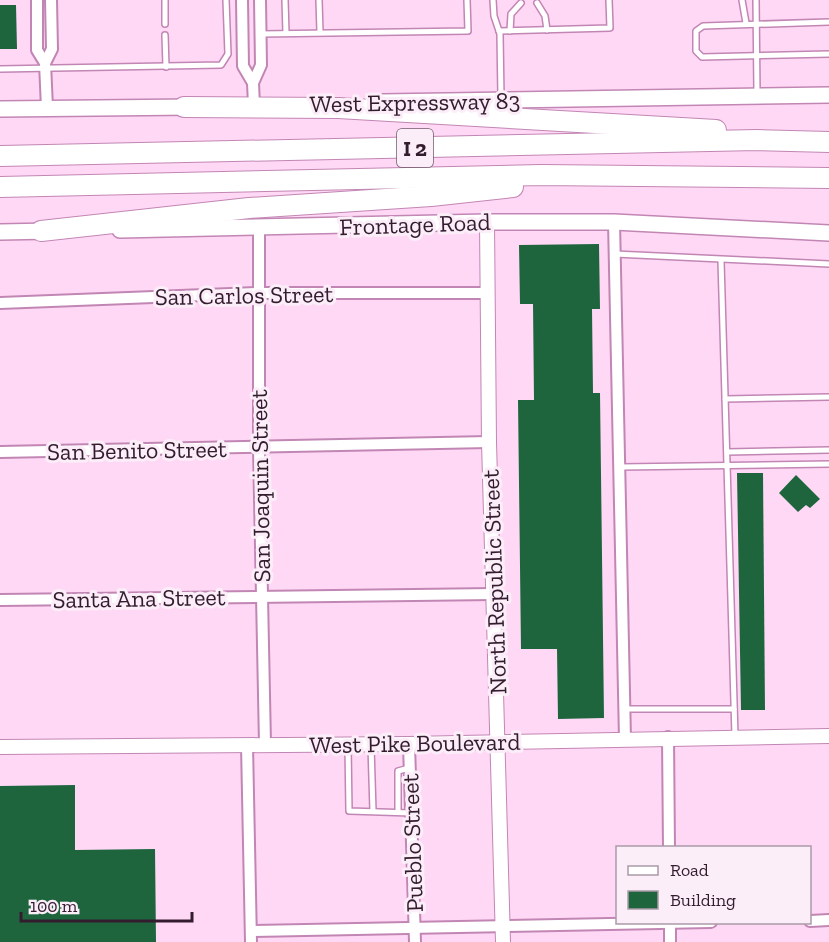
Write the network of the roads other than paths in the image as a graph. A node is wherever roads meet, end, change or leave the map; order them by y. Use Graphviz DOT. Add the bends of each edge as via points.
graph roads {
  1 [pos="37,0"];
  2 [pos="51,0"];
  3 [pos="165,0"];
  4 [pos="226,0"];
  5 [pos="242,0"];
  6 [pos="260,0"];
  7 [pos="285,0"];
  8 [pos="319,0"];
  9 [pos="467,0"];
  10 [pos="493,0"];
  11 [pos="609,0"];
  12 [pos="742,0"];
  13 [pos="756,0"];
  14 [pos="521,3"];
  15 [pos="537,3"];
  16 [pos="756,22"];
  17 [pos="829,22"];
  18 [pos="746,23"];
  19 [pos="165,24"];
  20 [pos="547,30"];
  21 [pos="499,31"];
  22 [pos="510,31"];
  23 [pos="320,32"];
  24 [pos="286,33"];
  25 [pos="261,34"];
  26 [pos="165,35"];
  27 [pos="829,54"];
  28 [pos="756,57"];
  29 [pos="45,66"];
  30 [pos="166,67"];
  31 [pos="0,69"];
  32 [pos="253,82"];
  33 [pos="757,95"];
  34 [pos="829,95"];
  35 [pos="501,100"];
  36 [pos="254,105"];
  37 [pos="184,107"];
  38 [pos="46,108"];
  39 [pos="0,109"];
  40 [pos="829,137"];
  41 [pos="829,142"];
  42 [pos="0,156"];
  43 [pos="619,176"];
  44 [pos="829,178"];
  45 [pos="0,187"];
  46 [pos="487,222"];
  47 [pos="614,222"];
  48 [pos="259,229"];
  49 [pos="41,231"];
  50 [pos="0,232"];
  51 [pos="829,233"];
  52 [pos="615,254"];
  53 [pos="721,261"];
  54 [pos="829,264"];
  55 [pos="258,293"];
  56 [pos="487,293"];
  57 [pos="0,303"];
  58 [pos="829,397"];
  59 [pos="725,399"];
  60 [pos="489,442"];
  61 [pos="259,448"];
  62 [pos="829,450"];
  63 [pos="0,452"];
  64 [pos="727,452"];
  65 [pos="829,464"];
  66 [pos="727,465"];
  67 [pos="621,467"];
  68 [pos="494,594"];
  69 [pos="262,596"];
  70 [pos="0,600"];
  71 [pos="624,709"];
  72 [pos="734,709"];
  73 [pos="829,736"];
  74 [pos="668,737"];
  75 [pos="735,738"];
  76 [pos="625,739"];
  77 [pos="498,742"];
  78 [pos="265,744"];
  79 [pos="348,744"];
  80 [pos="409,744"];
  81 [pos="247,745"];
  82 [pos="371,745"];
  83 [pos="0,747"];
  84 [pos="409,768"];
  85 [pos="373,811"];
  86 [pos="398,811"];
  87 [pos="411,813"];
  88 [pos="669,846"];
  89 [pos="829,920"];
  90 [pos="811,921"];
  91 [pos="628,924"];
  92 [pos="670,924"];
  93 [pos="503,927"];
  94 [pos="415,929"];
  95 [pos="251,936"];
  96 [pos="415,942"];
  97 [pos="503,942"];
  98 [pos="670,942"];
  1 -- 29 [label="street" via="37,50"];
  2 -- 29 [label="street" via="52,49"];
  3 -- 19 [label="lane"];
  4 -- 30 [label="lane" via="228,54 224,62"];
  5 -- 32 [label="street" via="243,66"];
  6 -- 25 [label="street"];
  7 -- 24 [label="lane"];
  8 -- 23 [label="lane"];
  9 -- 23 [label="lane" via="468,31"];
  10 -- 21 [label="lane"];
  11 -- 20 [label="lane" via="610,28"];
  12 -- 18 [label="lane"];
  13 -- 16 [label="lane"];
  14 -- 22 [label="lane" via="510,14"];
  15 -- 20 [label="lane"];
  16 -- 17 [label="lane"];
  16 -- 18 [label="lane"];
  16 -- 28 [label="lane"];
  18 -- 28 [label="lane" via="703,26 696,30 696,51 702,57"];
  20 -- 22 [label="lane"];
  21 -- 22 [label="lane"];
  21 -- 35 [label="lane"];
  23 -- 24 [label="lane"];
  24 -- 25 [label="lane"];
  25 -- 32 [label="street" via="261,65"];
  26 -- 30 [label="lane"];
  27 -- 28 [label="lane"];
  28 -- 33 [label="lane"];
  29 -- 30 [label="lane"];
  29 -- 31 [label="lane"];
  29 -- 38 [label="street"];
  32 -- 36 [label="street"];
  33 -- 34 [label="main road, West Expressway 83"];
  33 -- 35 [label="main road, West Expressway 83"];
  35 -- 36 [label="main road, West Expressway 83"];
  36 -- 37 [label="main road, West Expressway 83"];
  37 -- 38 [label="main road, West Expressway 83"];
  37 -- 40 [label="highway" via="338,108"];
  38 -- 39 [label="main road, West Expressway 83"];
  41 -- 42 [label="highway, I 2" via="757,140"];
  43 -- 44 [label="highway, I 2"];
  43 -- 45 [label="highway, I 2"];
  43 -- 49 [label="highway" via="431,196 249,208"];
  46 -- 47 [label="main road, Frontage Road"];
  46 -- 48 [label="main road, Frontage Road"];
  46 -- 56 [label="street, North Republic Street"];
  47 -- 51 [label="main road, Frontage Road"];
  47 -- 52 [label="street"];
  48 -- 49 [label="main road, Frontage Road"];
  48 -- 55 [label="street, San Joaquin Street"];
  49 -- 50 [label="main road, Frontage Road"];
  52 -- 53 [label="lane"];
  52 -- 67 [label="street"];
  53 -- 54 [label="lane"];
  53 -- 59 [label="lane"];
  55 -- 56 [label="street, San Carlos Street"];
  55 -- 57 [label="street, San Carlos Street"];
  55 -- 61 [label="street, San Joaquin Street"];
  56 -- 60 [label="street, North Republic Street"];
  58 -- 59 [label="lane"];
  59 -- 64 [label="lane"];
  60 -- 61 [label="street, San Benito Street"];
  60 -- 68 [label="street, North Republic Street"];
  61 -- 63 [label="street, San Benito Street"];
  61 -- 69 [label="street, San Joaquin Street"];
  62 -- 64 [label="lane"];
  64 -- 66 [label="lane"];
  65 -- 66 [label="lane"];
  66 -- 67 [label="lane"];
  66 -- 72 [label="lane"];
  67 -- 71 [label="street"];
  68 -- 69 [label="street, Santa Ana Street"];
  68 -- 77 [label="street, North Republic Street"];
  69 -- 70 [label="street, Santa Ana Street"];
  69 -- 78 [label="street, San Joaquin Street"];
  71 -- 72 [label="lane"];
  71 -- 76 [label="street"];
  72 -- 75 [label="lane"];
  73 -- 75 [label="street, West Pike Boulevard"];
  74 -- 75 [label="street, West Pike Boulevard"];
  74 -- 76 [label="street, West Pike Boulevard"];
  74 -- 88 [label="street"];
  76 -- 77 [label="street, West Pike Boulevard"];
  77 -- 80 [label="street, West Pike Boulevard"];
  77 -- 93 [label="street, North Republic Street"];
  78 -- 79 [label="street, West Pike Boulevard"];
  78 -- 81 [label="street, West Pike Boulevard"];
  79 -- 82 [label="street, West Pike Boulevard"];
  79 -- 85 [label="lane" via="350,812"];
  80 -- 82 [label="street, West Pike Boulevard"];
  80 -- 84 [label="street, Pueblo Street"];
  81 -- 83 [label="street, West Pike Boulevard"];
  81 -- 95 [label="street"];
  82 -- 85 [label="lane"];
  84 -- 86 [label="lane" via="398,771"];
  84 -- 87 [label="street, Pueblo Street"];
  85 -- 86 [label="lane"];
  86 -- 87 [label="lane"];
  87 -- 94 [label="street, Pueblo Street"];
  89 -- 90 [label="street"];
  91 -- 93 [label="street"];
  92 -- 98 [label="street"];
  93 -- 94 [label="street"];
  93 -- 97 [label="street, North Republic Street"];
  94 -- 95 [label="street"];
  94 -- 96 [label="street, Pueblo Street"];
}
